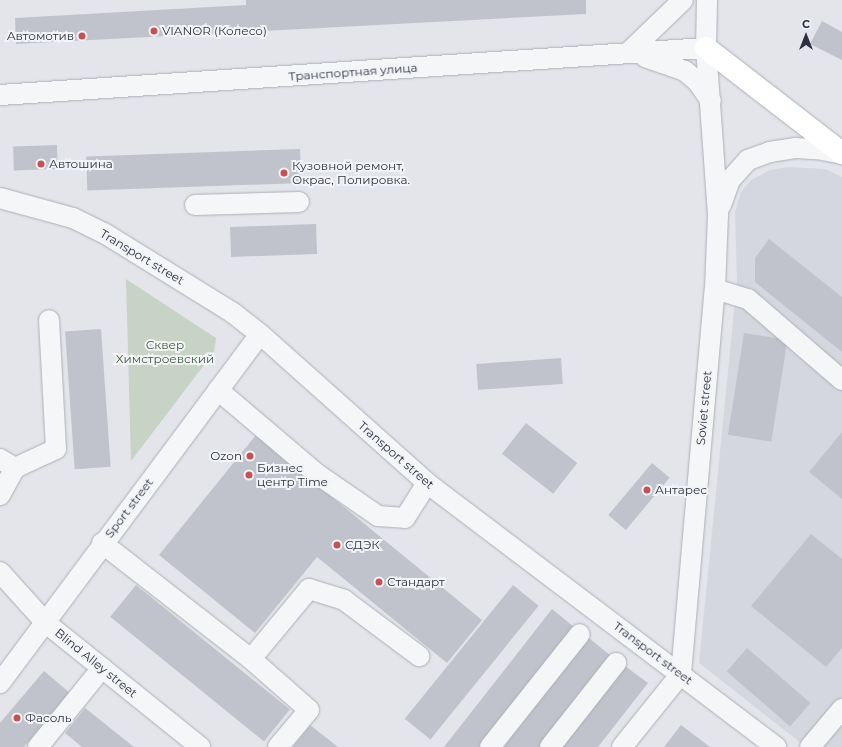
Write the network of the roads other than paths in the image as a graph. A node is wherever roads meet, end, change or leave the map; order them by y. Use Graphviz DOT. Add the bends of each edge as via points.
graph roads {
  1 [pos="684,0"];
  2 [pos="707,0"];
  3 [pos="706,48"];
  4 [pos="628,54"];
  5 [pos="0,95"];
  6 [pos="711,101"];
  7 [pos="842,154"];
  8 [pos="0,198"];
  9 [pos="299,202"];
  10 [pos="195,205"];
  11 [pos="718,214"];
  12 [pos="715,289"];
  13 [pos="49,320"];
  14 [pos="260,334"];
  15 [pos="842,380"];
  16 [pos="218,390"];
  17 [pos="8,464"];
  18 [pos="427,483"];
  19 [pos="0,495"];
  20 [pos="102,543"];
  21 [pos="0,572"];
  22 [pos="46,623"];
  23 [pos="580,634"];
  24 [pos="419,656"];
  25 [pos="250,659"];
  26 [pos="616,663"];
  27 [pos="102,668"];
  28 [pos="681,674"];
  29 [pos="0,683"];
  30 [pos="842,709"];
  31 [pos="47,744"];
  32 [pos="200,747"];
  33 [pos="278,747"];
  34 [pos="490,747"];
  35 [pos="550,747"];
  36 [pos="622,747"];
  37 [pos="776,747"];
  38 [pos="810,747"];
  1 -- 4 [label="street"];
  2 -- 3 [label="street, Soviet street"];
  3 -- 4 [label="street, Транспортная улица"];
  3 -- 6 [label="street, Soviet street"];
  3 -- 7 [label="main road"];
  4 -- 5 [label="street, Транспортная улица"];
  4 -- 6 [label="street" via="656,58 685,71 697,81"];
  6 -- 11 [label="street, Soviet street"];
  7 -- 11 [label="street" via="795,148 770,152 748,160 730,180"];
  8 -- 14 [label="street, Transport street" via="73,218 104,233 214,301"];
  9 -- 10 [label="street"];
  11 -- 12 [label="street, Soviet street"];
  12 -- 15 [label="street" via="748,299"];
  12 -- 28 [label="street, Soviet street"];
  13 -- 17 [label="street" via="56,449"];
  14 -- 16 [label="street, Sport street"];
  14 -- 18 [label="street, Transport street"];
  16 -- 18 [label="street" via="317,474 378,516 405,518"];
  16 -- 20 [label="street, Sport street"];
  17 -- 19 [label="street"];
  18 -- 28 [label="street, Transport street"];
  20 -- 22 [label="street, Sport street"];
  20 -- 25 [label="street"];
  21 -- 22 [label="street, Blind Alley street"];
  22 -- 27 [label="street, Blind Alley street"];
  22 -- 29 [label="street, Sport street"];
  23 -- 34 [label="street"];
  24 -- 25 [label="street" via="344,600 309,589"];
  25 -- 33 [label="street" via="309,710"];
  26 -- 35 [label="street"];
  27 -- 31 [label="street"];
  27 -- 32 [label="street, Blind Alley street"];
  28 -- 36 [label="street"];
  28 -- 37 [label="street, Transport street"];
  30 -- 38 [label="street"];
}
